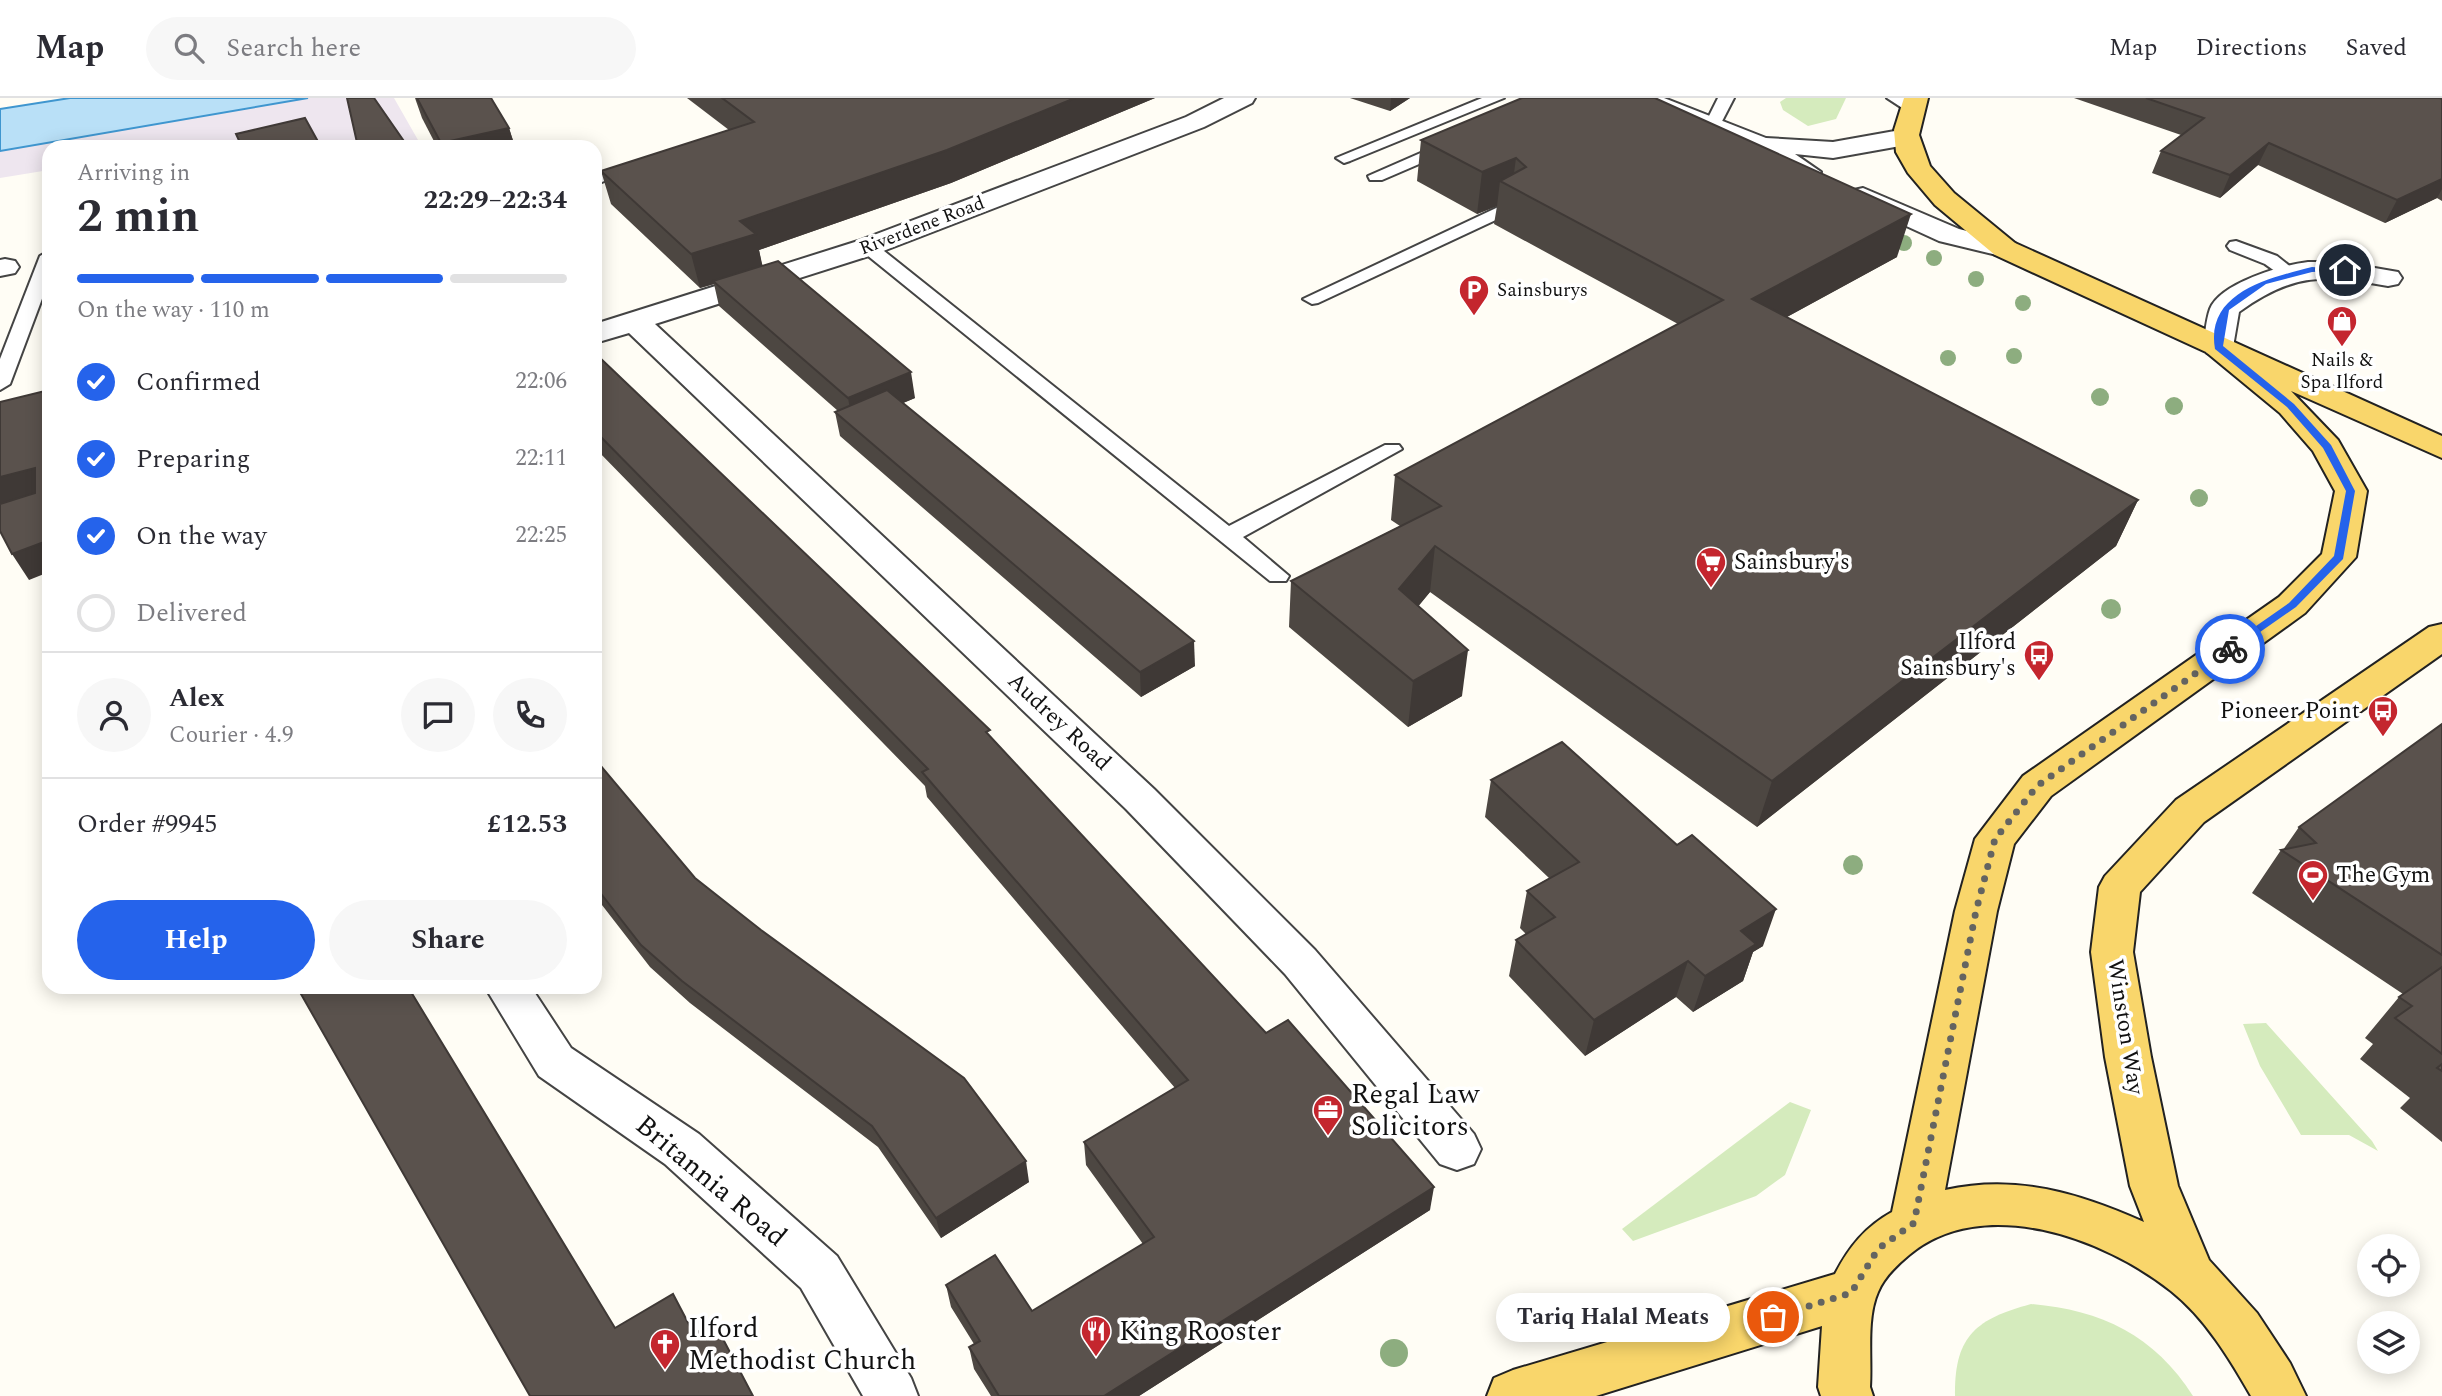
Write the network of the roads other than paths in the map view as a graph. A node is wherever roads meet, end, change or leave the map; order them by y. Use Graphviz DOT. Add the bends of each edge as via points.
graph roads {
  1 [pos="1242,98"];
  2 [pos="1496,98"];
  3 [pos="1642,98"];
  4 [pos="1726,98"];
  5 [pos="1908,102"];
  6 [pos="1712,126"];
  7 [pos="1906,137"];
  8 [pos="1462,140"];
  9 [pos="1752,140"];
  10 [pos="1344,158"];
  11 [pos="1376,177"];
  12 [pos="1509,207"];
  13 [pos="2236,246"];
  14 [pos="868,247"];
  15 [pos="2005,249"];
  16 [pos="42,275"];
  17 [pos="2291,275"];
  18 [pos="2388,278"];
  19 [pos="1312,299"];
  20 [pos="607,326"];
  21 [pos="2218,347"];
  22 [pos="0,384"];
  23 [pos="2442,448"];
  24 [pos="1392,449"];
  25 [pos="1229,535"];
  26 [pos="1279,576"];
  27 [pos="2442,636"];
  28 [pos="512,994"];
  29 [pos="1457,1149"];
  30 [pos="1914,1223"];
  31 [pos="2190,1275"];
  32 [pos="1851,1293"];
  33 [pos="892,1396"];
  34 [pos="1513,1396"];
  35 [pos="1847,1396"];
  36 [pos="2280,1396"];
  1 -- 14 [label="street, Riverdene Road" via="1195,122"];
  2 -- 10 [label="lane"];
  3 -- 6 [label="street"];
  4 -- 6 [label="lane"];
  5 -- 7 [label="main road"];
  6 -- 9 [label="street"];
  7 -- 9 [label="street" via="1833,150"];
  7 -- 15 [label="main road" via="1925,178 1956,211"];
  8 -- 11 [label="lane"];
  9 -- 15 [label="street" via="1833,183 1949,235"];
  12 -- 19 [label="lane"];
  13 -- 17 [label="lane" via="2271,260"];
  14 -- 20 [label="street, Riverdene Road"];
  14 -- 25 [label="lane"];
  15 -- 21 [label="main road"];
  16 -- 22 [label="lane"];
  17 -- 18 [label="street" via="2312,269 2345,270"];
  17 -- 21 [label="street" via="2263,282 2225,308"];
  20 -- 29 [label="street, Audrey Road" via="1140,799 1300,962"];
  21 -- 23 [label="main road"];
  21 -- 30 [label="main road" via="2291,405 2328,447 2351,491 2339,557 2292,605 2037,786 1995,839 1976,911"];
  24 -- 25 [label="lane"];
  25 -- 26 [label="lane"];
  27 -- 31 [label="main road, Winston Way" via="2190,811 2120,887 2112,952 2128,1057 2154,1186"];
  28 -- 33 [label="street, Britannia Road" via="555,1062 682,1149 819,1272"];
  30 -- 31 [label="main road" via="1975,1205 2018,1205 2096,1225 2145,1246"];
  30 -- 32 [label="main road" via="1878,1249"];
  31 -- 36 [label="main road" via="2264,1366"];
  32 -- 34 [label="main road"];
  32 -- 35 [label="main road"];
}
